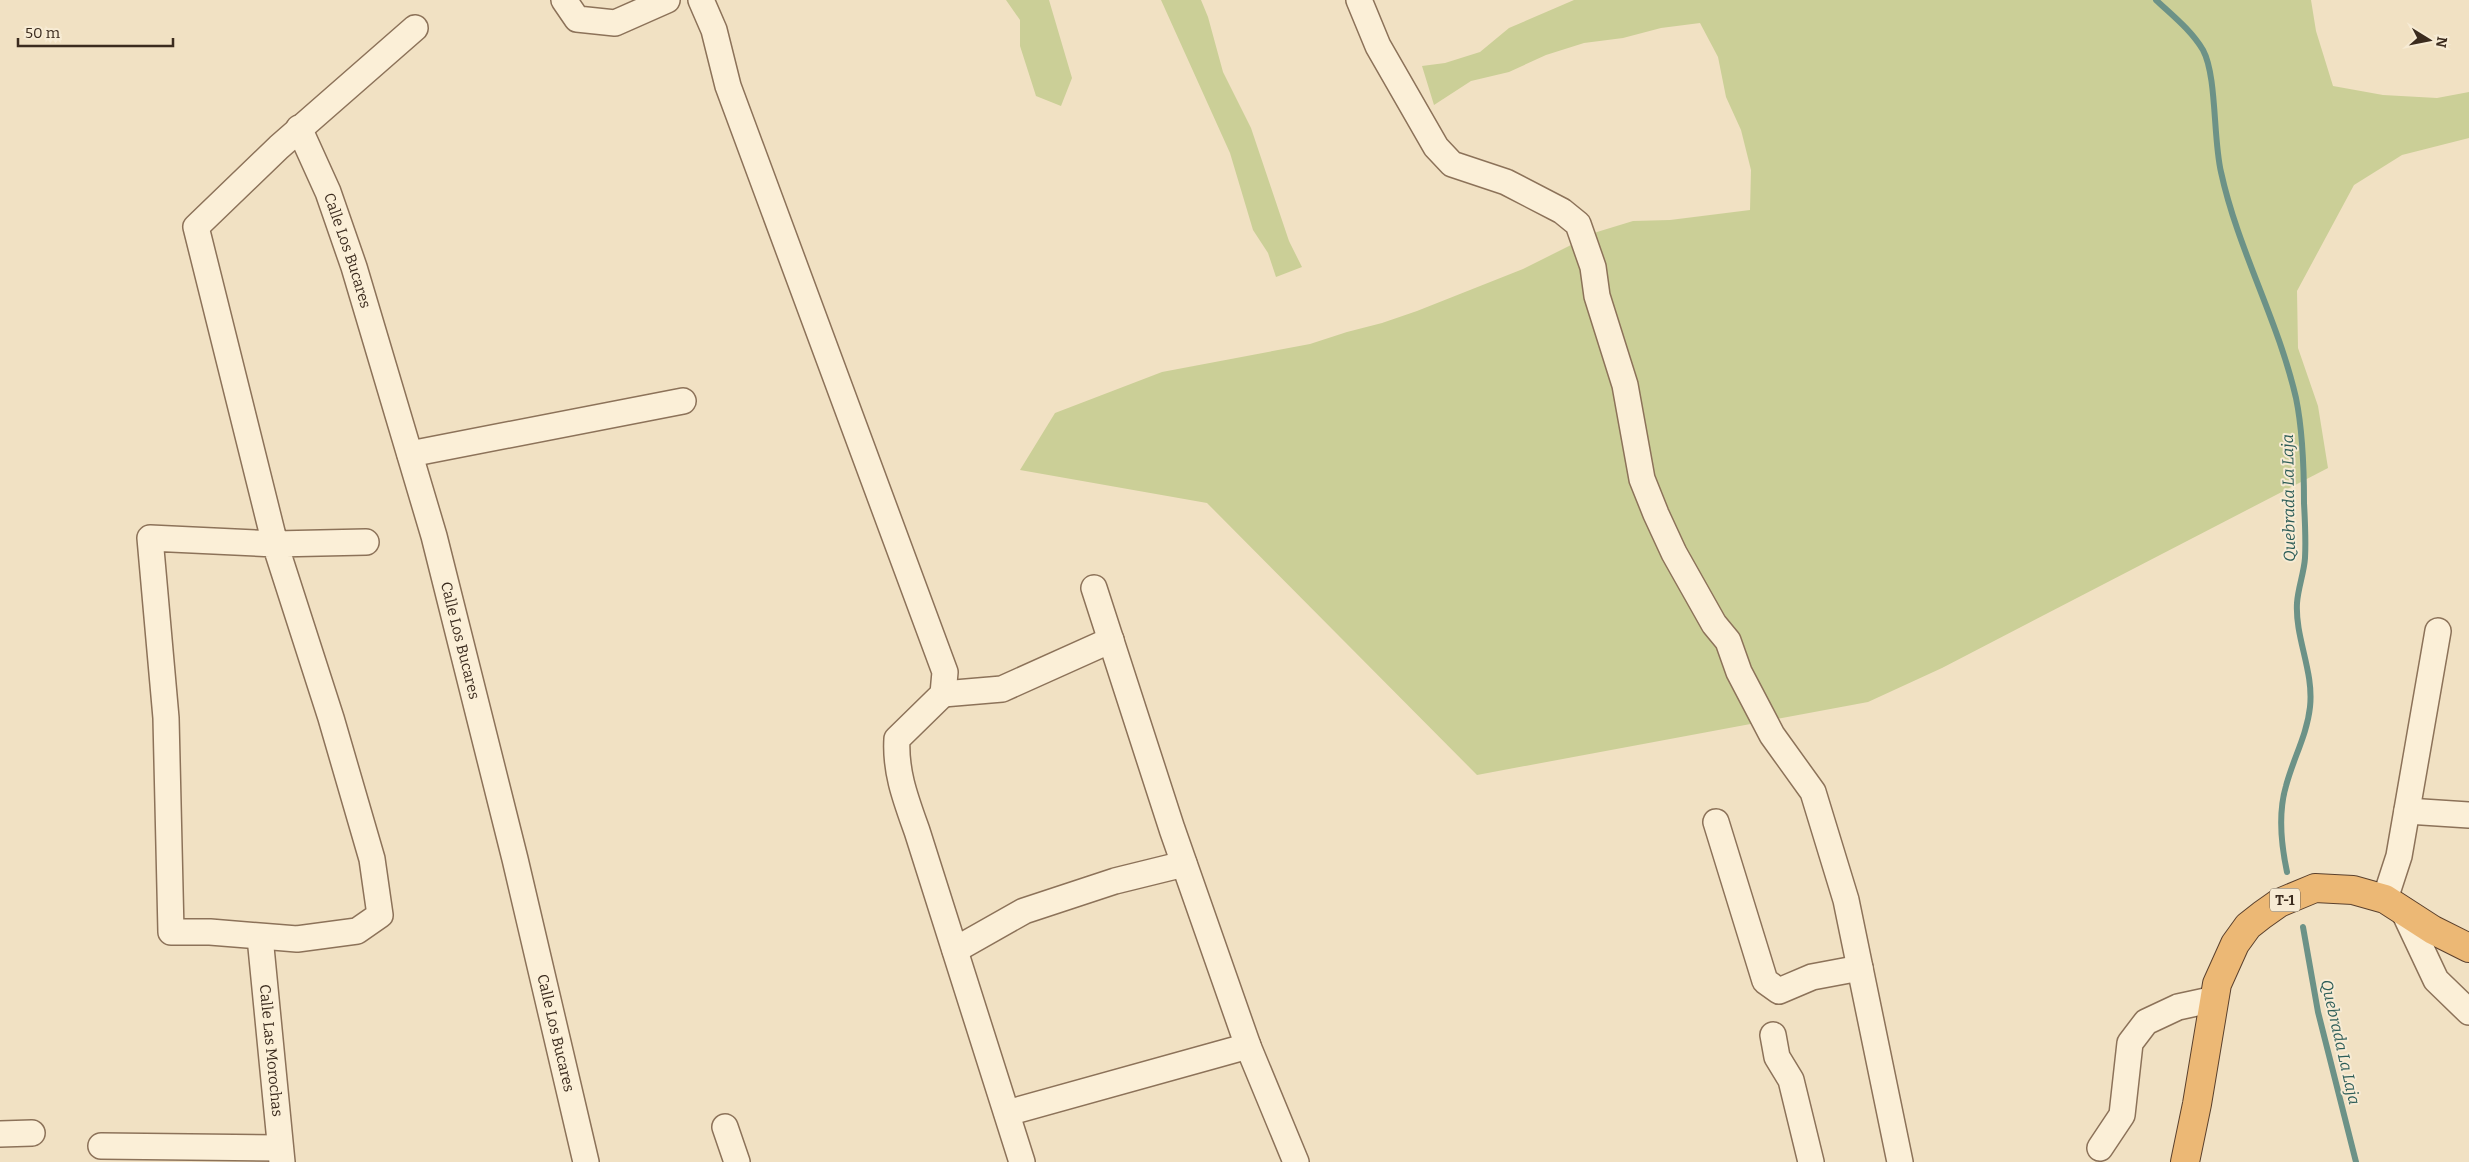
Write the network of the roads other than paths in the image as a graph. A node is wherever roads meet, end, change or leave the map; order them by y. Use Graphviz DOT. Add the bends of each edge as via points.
graph roads {
  1 [pos="564,0"];
  2 [pos="667,0"];
  3 [pos="701,0"];
  4 [pos="1359,0"];
  5 [pos="415,28"];
  6 [pos="300,128"];
  7 [pos="683,401"];
  8 [pos="410,454"];
  9 [pos="366,542"];
  10 [pos="275,544"];
  11 [pos="1094,588"];
  12 [pos="2438,631"];
  13 [pos="1111,640"];
  14 [pos="943,694"];
  15 [pos="2407,811"];
  16 [pos="2469,815"];
  17 [pos="1716,822"];
  18 [pos="1184,864"];
  19 [pos="2394,904"];
  20 [pos="260,937"];
  21 [pos="2469,948"];
  22 [pos="955,950"];
  23 [pos="1860,968"];
  24 [pos="2215,998"];
  25 [pos="2469,1012"];
  26 [pos="1773,1035"];
  27 [pos="1248,1046"];
  28 [pos="1007,1113"];
  29 [pos="726,1127"];
  30 [pos="32,1133"];
  31 [pos="0,1134"];
  32 [pos="101,1146"];
  33 [pos="2100,1148"];
  34 [pos="281,1155"];
  35 [pos="586,1162"];
  36 [pos="737,1162"];
  37 [pos="1022,1162"];
  38 [pos="1296,1162"];
  39 [pos="1811,1162"];
  40 [pos="1900,1162"];
  41 [pos="2185,1162"];
  1 -- 2 [label="street" via="577,19 615,23"];
  3 -- 14 [label="street" via="714,30 728,86 945,672"];
  4 -- 23 [label="street" via="1378,46 1436,148 1452,164 1506,182 1562,211 1578,224 1625,385 1642,479 1674,553 1714,624 1728,641 1739,672 1772,735 1813,792 1846,900"];
  5 -- 6 [label="street"];
  6 -- 8 [label="street, Calle Los Bucares" via="328,192 354,267"];
  6 -- 10 [label="street" via="196,227"];
  7 -- 8 [label="street"];
  8 -- 35 [label="street, Calle Los Bucares" via="434,536 515,859"];
  9 -- 10 [label="street"];
  10 -- 20 [label="street" via="332,718 372,859 380,915 357,930 297,939"];
  10 -- 20 [label="street" via="150,538 166,718 171,932"];
  11 -- 13 [label="street"];
  12 -- 15 [label="street"];
  13 -- 14 [label="street" via="1002,689"];
  13 -- 18 [label="street"];
  14 -- 22 [label="street" via="897,739 896,757 903,791"];
  15 -- 16 [label="street"];
  15 -- 19 [label="street"];
  17 -- 23 [label="street" via="1765,981 1779,991 1812,977"];
  18 -- 22 [label="street" via="1115,881 1024,911"];
  18 -- 27 [label="street"];
  19 -- 21 [label="highway, T-1"];
  19 -- 24 [label="highway, T-1" via="2352,890 2315,888 2279,903 2248,926 2235,944 2224,964"];
  19 -- 25 [label="street" via="2436,980"];
  20 -- 34 [label="street, Calle Las Morochas"];
  22 -- 28 [label="street"];
  23 -- 40 [label="street"];
  24 -- 33 [label="street" via="2178,1007 2146,1022 2130,1043 2122,1115"];
  24 -- 41 [label="highway, T-1"];
  26 -- 39 [label="street" via="1777,1056 1791,1080"];
  27 -- 28 [label="street"];
  27 -- 38 [label="street"];
  28 -- 37 [label="street"];
  29 -- 36 [label="street"];
  30 -- 31 [label="street"];
  32 -- 34 [label="street"];
}
